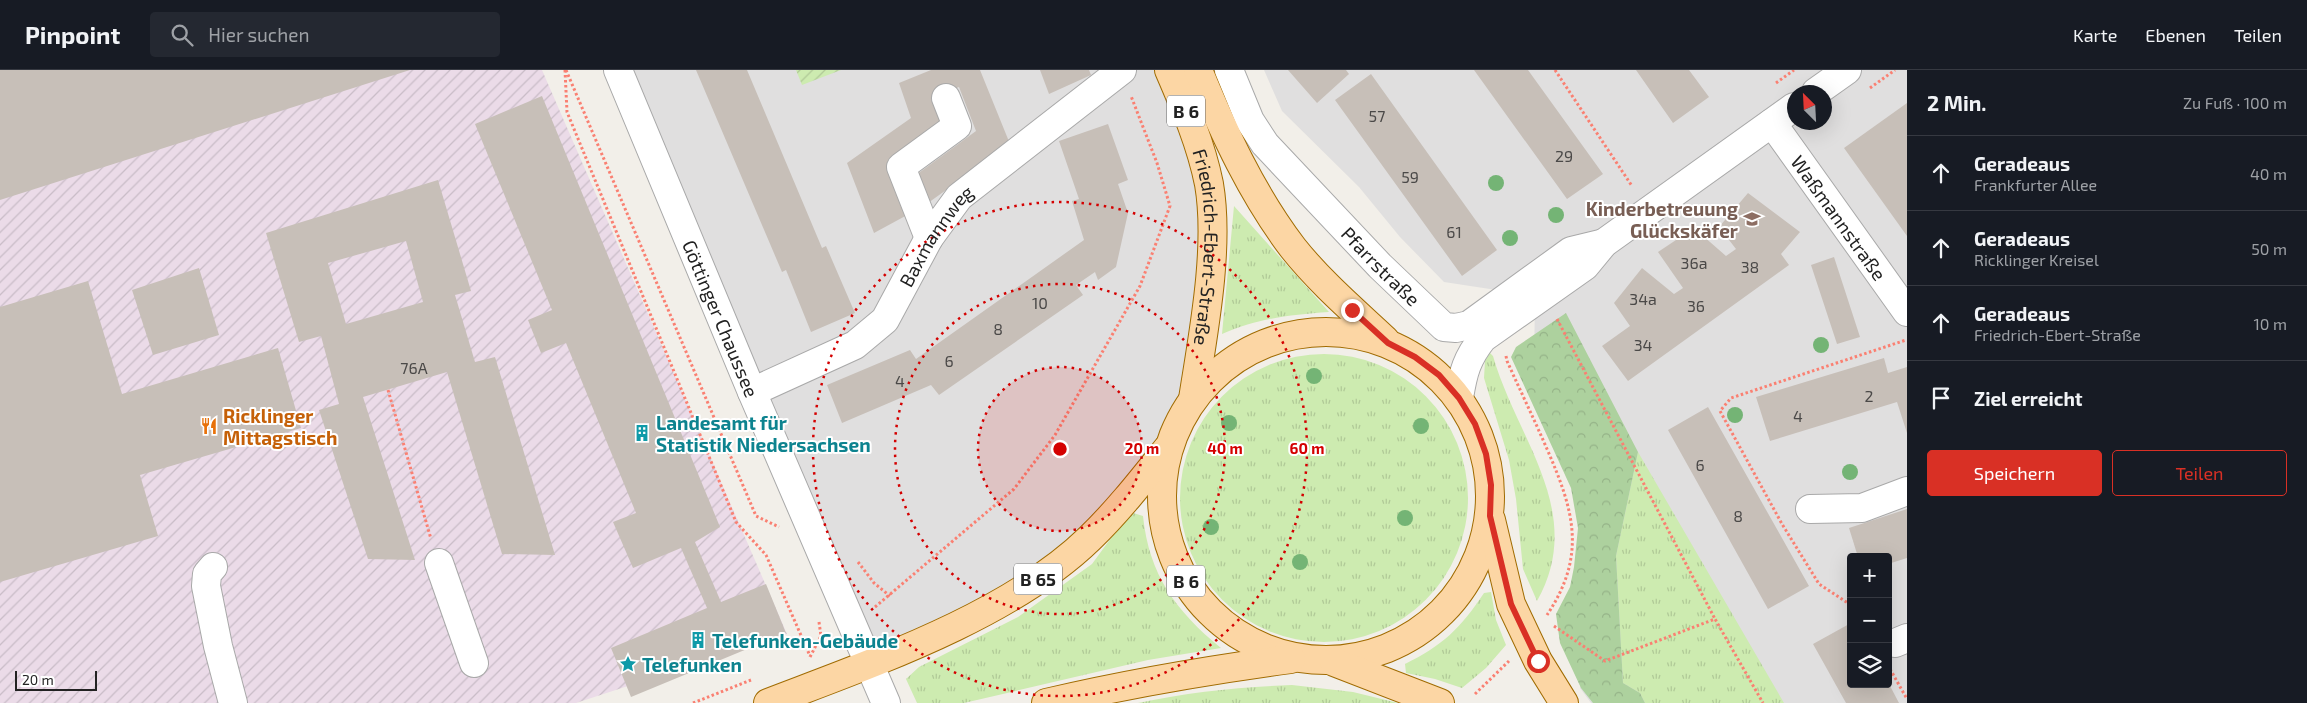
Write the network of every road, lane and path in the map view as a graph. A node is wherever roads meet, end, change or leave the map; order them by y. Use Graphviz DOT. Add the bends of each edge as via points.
graph roads {
  1 [pos="565,70"];
  2 [pos="618,70"];
  3 [pos="1121,70"];
  4 [pos="1169,70"];
  5 [pos="1555,70"];
  6 [pos="1847,70"];
  7 [pos="1199,73"];
  8 [pos="1231,76"];
  9 [pos="1826,85"];
  10 [pos="946,98"];
  11 [pos="1787,113"];
  12 [pos="1772,123"];
  13 [pos="1640,181"];
  14 [pos="1632,186"];
  15 [pos="1624,192"];
  16 [pos="929,238"];
  17 [pos="1604,243"];
  18 [pos="1907,312"];
  19 [pos="1554,313"];
  20 [pos="1907,340"];
  21 [pos="1388,343"];
  22 [pos="1506,351"];
  23 [pos="388,390"];
  24 [pos="752,392"];
  25 [pos="1459,398"];
  26 [pos="1193,399"];
  27 [pos="1170,446"];
  28 [pos="1907,491"];
  29 [pos="1810,510"];
  30 [pos="756,516"];
  31 [pos="1490,516"];
  32 [pos="435,553"];
  33 [pos="213,567"];
  34 [pos="1847,602"];
  35 [pos="1544,619"];
  36 [pos="1715,619"];
  37 [pos="851,620"];
  38 [pos="1552,624"];
  39 [pos="821,636"];
  40 [pos="1897,649"];
  41 [pos="810,656"];
  42 [pos="1513,657"];
  43 [pos="1298,658"];
  44 [pos="1330,660"];
  45 [pos="474,663"];
  46 [pos="869,663"];
  47 [pos="1475,694"];
  48 [pos="1907,699"];
  49 [pos="234,703"];
  50 [pos="768,703"];
  51 [pos="886,703"];
  52 [pos="1046,703"];
  53 [pos="1440,703"];
  54 [pos="1564,703"];
  55 [pos="1763,703"];
  1 -- 30 [label="path"];
  1 -- 41 [label="path" via="567,112 736,522 766,555"];
  2 -- 24 [label="street, Göttinger Chaussee"];
  3 -- 16 [label="street, Baxmannweg" via="959,197"];
  3 -- 37 [label="path" via="1170,206 1140,286 1055,435 1014,489 880,605"];
  4 -- 26 [label="main road, Friedrich-Ebert-Straße / B 6" via="1202,152 1212,216 1206,316"];
  5 -- 14 [label="path"];
  6 -- 9 [label="street"];
  7 -- 8 [label="street, Pfarrstraße"];
  7 -- 21 [label="main road, Friedrich-Ebert-Straße / B 6" via="1242,169 1294,249"];
  8 -- 17 [label="street, Pfarrstraße" via="1250,121 1265,144 1387,273 1444,328 1469,325 1571,251"];
  10 -- 16 [label="street" via="957,126 901,167"];
  11 -- 12 [label="street, Pfarrstraße"];
  12 -- 17 [label="street, Pfarrstraße"];
  12 -- 18 [label="street, Waßmannstraße"];
  13 -- 14 [label="path"];
  14 -- 15 [label="path"];
  16 -- 24 [label="street, Baxmannweg" via="885,320 855,345"];
  17 -- 25 [label="street, Pfarrstraße" via="1585,266 1483,338 1463,372"];
  19 -- 36 [label="path"];
  20 -- 34 [label="path" via="1731,398 1720,410 1819,584"];
  21 -- 25 [label="main road, B 6" via="1439,375"];
  21 -- 26 [label="main road, B 6" via="1358,334 1328,331 1296,334 1267,342 1214,376"];
  22 -- 35 [label="path" via="1507,361 1564,487 1570,511 1572,539 1566,581"];
  23 -- 32 [label="path"];
  24 -- 37 [label="street, Göttinger Chaussee"];
  25 -- 31 [label="main road, B 6" via="1475,424 1486,454 1491,485"];
  26 -- 27 [label="main road, B 6"];
  27 -- 43 [label="main road, B 6" via="1163,476 1162,508 1167,539 1182,575 1211,612 1241,637"];
  27 -- 46 [label="main road, B 65" via="1090,538 1029,585 952,629"];
  28 -- 29 [label="street" via="1862,508"];
  31 -- 44 [label="main road, B 6" via="1482,549 1449,606 1424,628 1395,645 1364,656"];
  31 -- 54 [label="main road, B 6" via="1511,604 1538,661"];
  32 -- 45 [label="street"];
  33 -- 49 [label="street" via="206,586"];
  36 -- 38 [label="path" via="1605,661"];
  36 -- 55 [label="path"];
  37 -- 39 [label="path"];
  37 -- 46 [label="street, Göttinger Chaussee"];
  40 -- 48 [label="path"];
  42 -- 47 [label="path"];
  43 -- 44 [label="main road, B 6"];
  43 -- 52 [label="main road" via="1224,668"];
  44 -- 53 [label="main road, B 6"];
  46 -- 50 [label="main road, B 65"];
  46 -- 51 [label="street, Göttinger Chaussee"];
}
